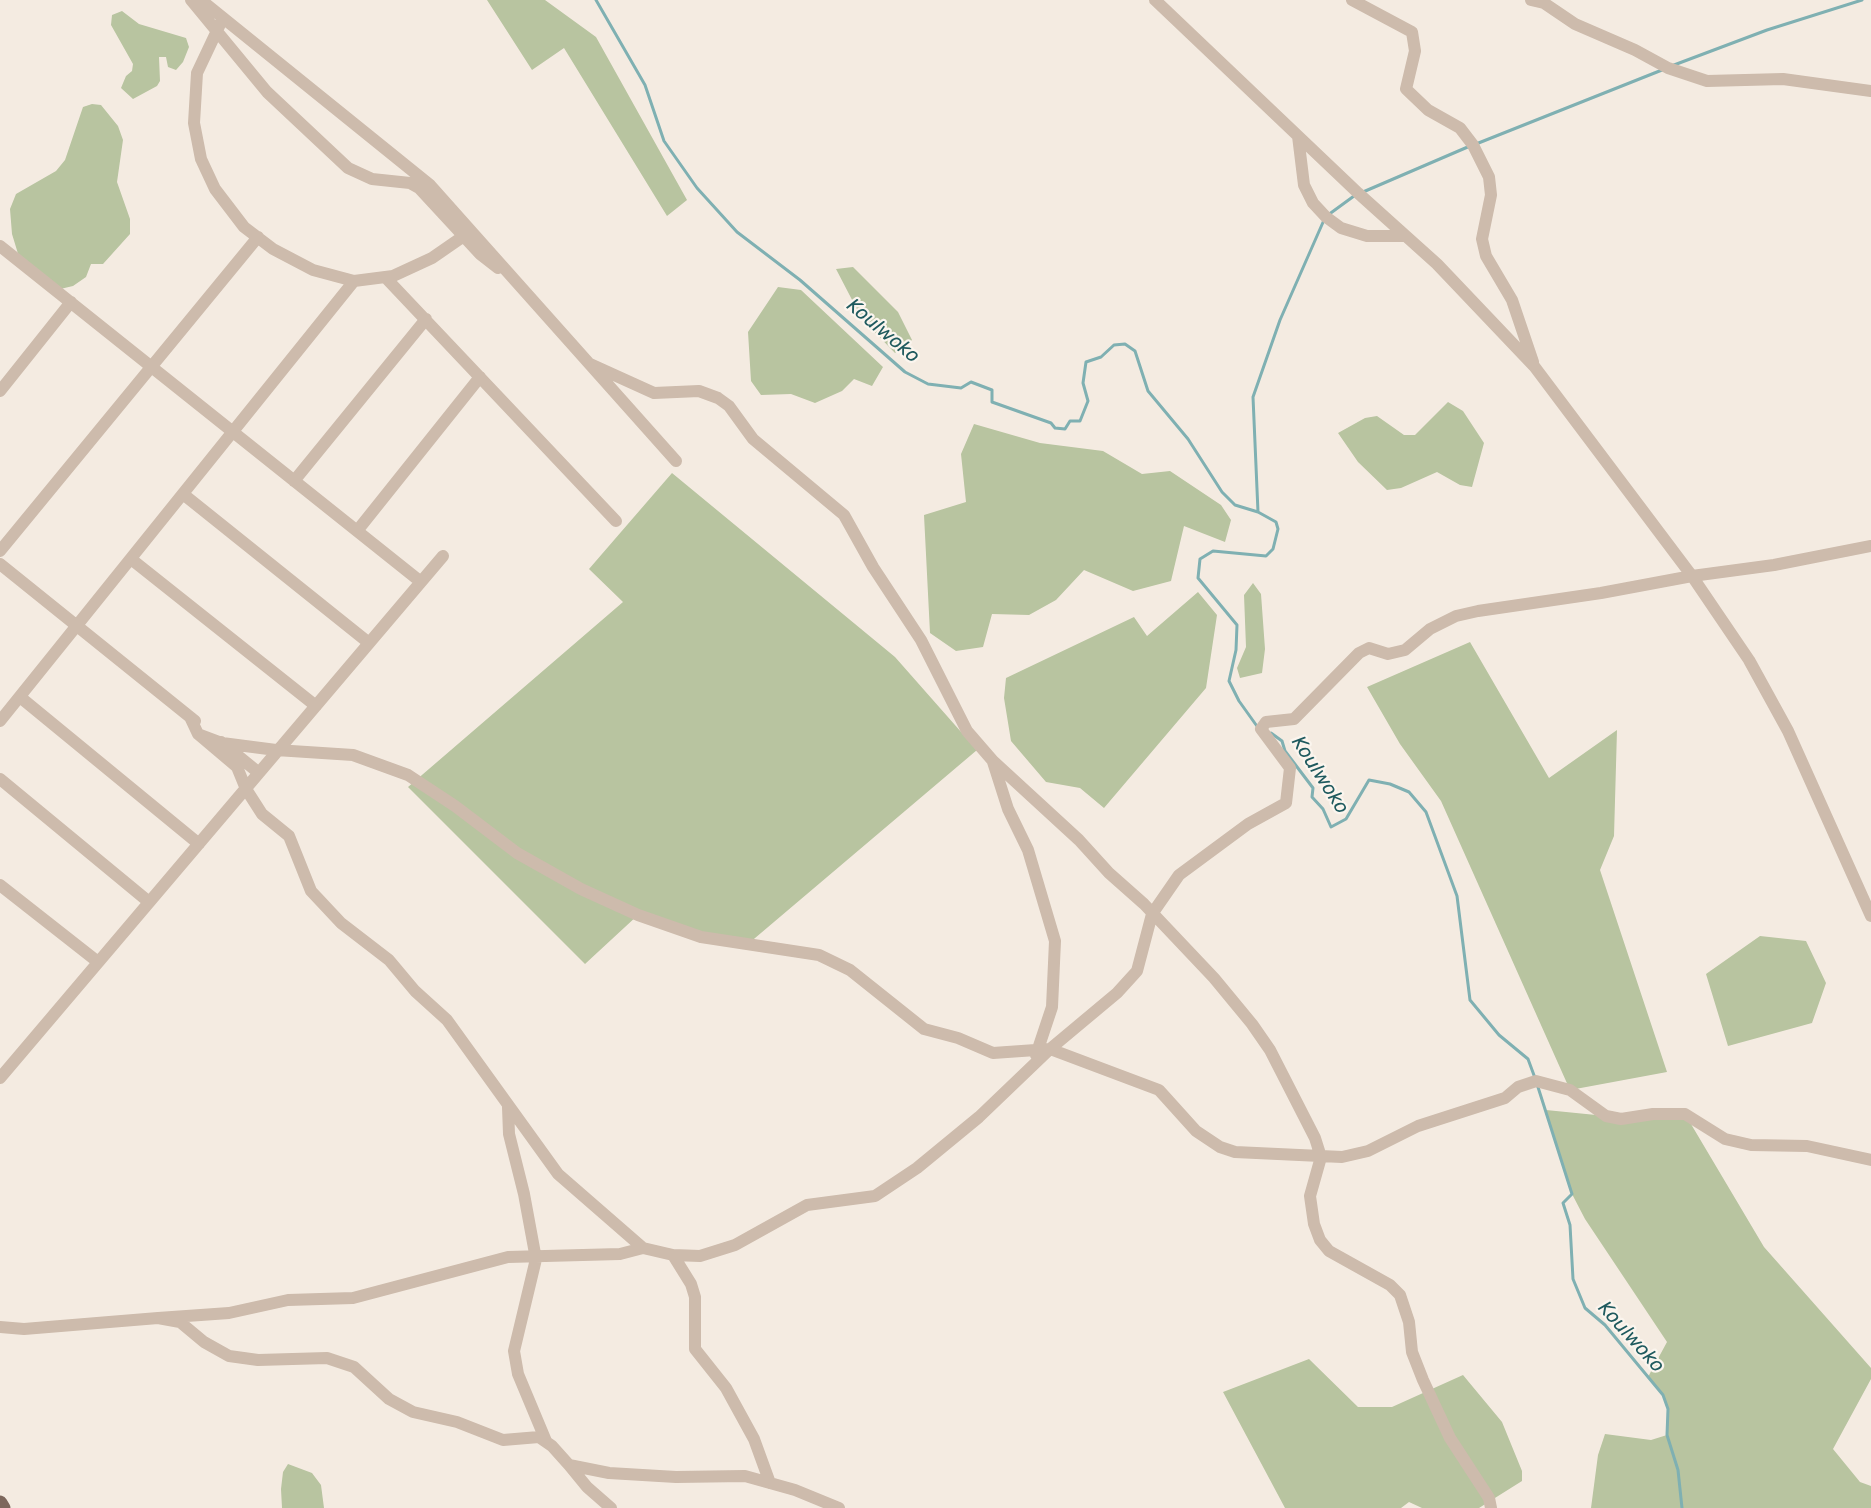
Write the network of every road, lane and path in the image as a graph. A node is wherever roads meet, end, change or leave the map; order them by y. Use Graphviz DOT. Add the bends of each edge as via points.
graph roads {
  1 [pos="191,0"];
  2 [pos="201,0"];
  3 [pos="1155,0"];
  4 [pos="1352,0"];
  5 [pos="1531,0"];
  6 [pos="224,18"];
  7 [pos="216,32"];
  8 [pos="1871,91"];
  9 [pos="1298,136"];
  10 [pos="467,234"];
  11 [pos="1406,236"];
  12 [pos="258,237"];
  13 [pos="3,253"];
  14 [pos="386,277"];
  15 [pos="354,281"];
  16 [pos="71,302"];
  17 [pos="426,319"];
  18 [pos="590,364"];
  19 [pos="1534,366"];
  20 [pos="152,367"];
  21 [pos="480,377"];
  22 [pos="0,391"];
  23 [pos="233,432"];
  24 [pos="676,461"];
  25 [pos="294,481"];
  26 [pos="183,494"];
  27 [pos="616,521"];
  28 [pos="357,531"];
  29 [pos="1871,546"];
  30 [pos="0,551"];
  31 [pos="443,556"];
  32 [pos="131,559"];
  33 [pos="0,564"];
  34 [pos="1692,576"];
  35 [pos="421,582"];
  36 [pos="77,626"];
  37 [pos="369,643"];
  38 [pos="20,697"];
  39 [pos="316,706"];
  40 [pos="190,717"];
  41 [pos="0,721"];
  42 [pos="198,734"];
  43 [pos="222,743"];
  44 [pos="278,750"];
  45 [pos="993,761"];
  46 [pos="259,773"];
  47 [pos="0,779"];
  48 [pos="246,789"];
  49 [pos="199,844"];
  50 [pos="0,885"];
  51 [pos="150,902"];
  52 [pos="1152,914"];
  53 [pos="1871,916"];
  54 [pos="98,962"];
  55 [pos="1044,1049"];
  56 [pos="0,1078"];
  57 [pos="508,1107"];
  58 [pos="1321,1157"];
  59 [pos="1871,1160"];
  60 [pos="643,1248"];
  61 [pos="535,1255"];
  62 [pos="673,1255"];
  63 [pos="158,1318"];
  64 [pos="0,1327"];
  65 [pos="546,1441"];
  66 [pos="569,1465"];
  67 [pos="770,1483"];
  68 [pos="0,1503"];
  69 [pos="3,1508"];
  70 [pos="611,1508"];
  71 [pos="839,1508"];
  72 [pos="1491,1508"];
  1 -- 7 [label="street"];
  2 -- 6 [label="street"];
  3 -- 9 [label="street"];
  4 -- 19 [label="street" via="1412,32 1415,51 1406,89 1428,110 1460,129 1489,177 1491,195 1482,239 1486,256 1512,300"];
  5 -- 8 [label="street" via="1544,3 1575,24 1668,68 1707,81 1783,79"];
  6 -- 7 [label="street"];
  6 -- 10 [label="street" via="430,185"];
  7 -- 10 [label="street" via="267,92 348,168 372,179 410,183"];
  7 -- 12 [label="street" via="197,73 194,123 201,159 215,189 244,227"];
  9 -- 11 [label="street"];
  9 -- 11 [label="street" via="1304,185 1326,217 1341,228 1367,236"];
  10 -- 14 [label="street" via="432,258"];
  10 -- 18 [label="street"];
  11 -- 19 [label="street"];
  12 -- 15 [label="street" via="313,270"];
  12 -- 20 [label="street"];
  13 -- 16 [label="street"];
  14 -- 15 [label="street"];
  14 -- 17 [label="street"];
  15 -- 23 [label="street"];
  16 -- 20 [label="street"];
  16 -- 22 [label="street"];
  17 -- 21 [label="street"];
  17 -- 25 [label="street"];
  18 -- 24 [label="street"];
  18 -- 45 [label="street" via="654,393 699,391 718,398 729,406 753,439 844,515 921,640 967,731"];
  19 -- 34 [label="street"];
  20 -- 23 [label="street"];
  20 -- 30 [label="street"];
  21 -- 27 [label="street"];
  21 -- 28 [label="street"];
  23 -- 25 [label="street"];
  23 -- 26 [label="street"];
  25 -- 28 [label="street"];
  26 -- 32 [label="street"];
  26 -- 37 [label="street"];
  28 -- 35 [label="street"];
  29 -- 34 [label="street"];
  31 -- 35 [label="street"];
  32 -- 36 [label="street"];
  32 -- 39 [label="street"];
  33 -- 36 [label="street"];
  34 -- 52 [label="street" via="1456,616 1430,629 1405,650 1388,654 1369,648 1359,653 1293,719 1266,723 1261,729 1290,768 1286,803 1248,824 1179,875"];
  34 -- 53 [label="street" via="1749,660 1788,731"];
  35 -- 37 [label="street"];
  36 -- 38 [label="street"];
  36 -- 40 [label="street"];
  37 -- 39 [label="street"];
  38 -- 41 [label="street"];
  38 -- 49 [label="street"];
  39 -- 44 [label="street"];
  40 -- 42 [label="street"];
  40 -- 43 [label="street"];
  42 -- 43 [label="street"];
  42 -- 48 [label="street" via="237,767"];
  43 -- 44 [label="street"];
  43 -- 46 [label="street"];
  44 -- 46 [label="street"];
  44 -- 55 [label="street" via="353,754 408,775 517,853 580,889 701,937 819,955 850,970 924,1029 993,1053"];
  45 -- 52 [label="street"];
  45 -- 55 [label="street" via="1008,809 1028,850 1055,940 1052,1007"];
  46 -- 48 [label="street"];
  47 -- 51 [label="street"];
  48 -- 49 [label="street"];
  48 -- 57 [label="street" via="262,814 289,836 311,891 341,923 389,960 447,1020"];
  49 -- 51 [label="street"];
  50 -- 54 [label="street"];
  51 -- 54 [label="street"];
  52 -- 55 [label="street" via="1137,971 1117,993"];
  52 -- 58 [label="street" via="1214,978 1270,1050 1316,1138"];
  54 -- 56 [label="street"];
  55 -- 58 [label="street" via="1159,1090 1196,1131 1220,1147 1235,1152"];
  55 -- 62 [label="street" via="980,1117 875,1196 807,1205 735,1245 700,1256"];
  57 -- 60 [label="street" via="558,1174"];
  57 -- 61 [label="street" via="509,1134"];
  58 -- 59 [label="street" via="1368,1151 1418,1126 1505,1098 1536,1080 1570,1090 1606,1116 1621,1119 1685,1114 1725,1140 1751,1145 1807,1146"];
  58 -- 72 [label="street" via="1310,1196 1320,1240 1329,1251 1400,1295 1409,1322 1412,1352 1423,1380 1450,1438 1489,1498"];
  60 -- 61 [label="street" via="620,1254"];
  60 -- 62 [label="street"];
  61 -- 63 [label="street" via="451,1270 353,1298 288,1300 229,1313"];
  61 -- 65 [label="street" via="514,1351 518,1374"];
  62 -- 67 [label="street" via="695,1297 695,1349 726,1388 754,1439"];
  63 -- 64 [label="street" via="24,1329"];
  63 -- 65 [label="street" via="180,1322 229,1356 258,1360 327,1358 354,1367 389,1399 412,1412 457,1422 503,1440 533,1436"];
  65 -- 66 [label="street"];
  66 -- 67 [label="street" via="609,1473 745,1476"];
  66 -- 70 [label="street"];
  67 -- 71 [label="street"];
  68 -- 69 [label="main road"];
}
